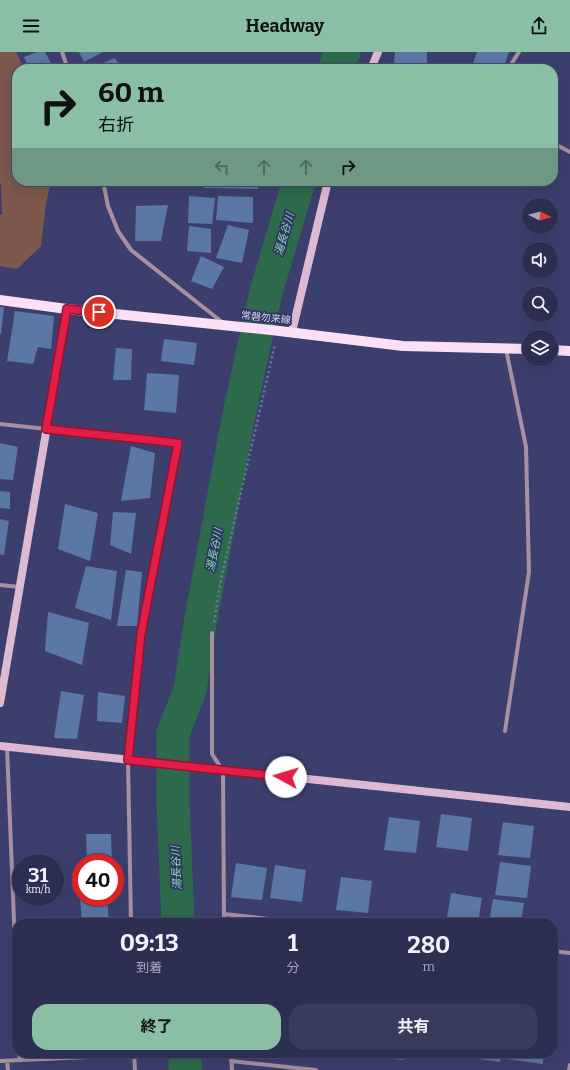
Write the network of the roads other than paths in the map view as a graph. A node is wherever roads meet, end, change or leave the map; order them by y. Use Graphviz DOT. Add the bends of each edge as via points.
graph roads {
  1 [pos="62,52"];
  2 [pos="378,52"];
  3 [pos="519,52"];
  4 [pos="66,64"];
  5 [pos="373,64"];
  6 [pos="512,64"];
  7 [pos="558,146"];
  8 [pos="570,152"];
  9 [pos="104,186"];
  10 [pos="327,186"];
  11 [pos="0,300"];
  12 [pos="67,309"];
  13 [pos="226,325"];
  14 [pos="292,332"];
  15 [pos="506,348"];
  16 [pos="522,349"];
  17 [pos="558,350"];
  18 [pos="570,351"];
  19 [pos="0,424"];
  20 [pos="46,429"];
  21 [pos="0,585"];
  22 [pos="20,587"];
  23 [pos="212,633"];
  24 [pos="0,703"];
  25 [pos="505,730"];
  26 [pos="4,747"];
  27 [pos="128,760"];
  28 [pos="223,771"];
  29 [pos="570,807"];
  30 [pos="224,914"];
  31 [pos="13,918"];
  32 [pos="131,918"];
  33 [pos="224,918"];
  34 [pos="260,918"];
  35 [pos="558,952"];
  36 [pos="570,953"];
  37 [pos="58,1058"];
  38 [pos="134,1058"];
  39 [pos="20,1060"];
  40 [pos="0,1061"];
  41 [pos="7,1061"];
  42 [pos="231,1061"];
  43 [pos="570,1065"];
  44 [pos="8,1070"];
  45 [pos="135,1070"];
  46 [pos="232,1070"];
  47 [pos="316,1070"];
  48 [pos="570,1070"];
  1 -- 4 [label="street"];
  2 -- 5 [label="street"];
  3 -- 6 [label="street"];
  7 -- 8 [label="street"];
  9 -- 13 [label="street" via="118,232 131,250"];
  10 -- 14 [label="street"];
  11 -- 12 [label="main road, 常磐勿来線"];
  12 -- 13 [label="main road, 常磐勿来線"];
  12 -- 20 [label="street"];
  13 -- 14 [label="main road, 常磐勿来線"];
  14 -- 15 [label="main road, 常磐勿来線" via="403,346"];
  15 -- 16 [label="main road, 常磐勿来線"];
  15 -- 25 [label="street" via="526,447 529,572"];
  17 -- 18 [label="main road"];
  19 -- 20 [label="street"];
  20 -- 22 [label="street"];
  20 -- 27 [label="street" via="178,443 141,634"];
  21 -- 22 [label="street"];
  22 -- 24 [label="street"];
  23 -- 28 [label="street" via="212,754"];
  26 -- 27 [label="street"];
  26 -- 31 [label="street"];
  27 -- 28 [label="street"];
  27 -- 32 [label="street"];
  28 -- 29 [label="street"];
  28 -- 30 [label="street"];
  30 -- 33 [label="street"];
  30 -- 34 [label="street"];
  35 -- 36 [label="street"];
  37 -- 39 [label="street"];
  38 -- 45 [label="street"];
  39 -- 41 [label="street"];
  40 -- 41 [label="street"];
  41 -- 44 [label="street"];
  42 -- 46 [label="street"];
  42 -- 47 [label="street"];
  43 -- 48 [label="street"];
}
